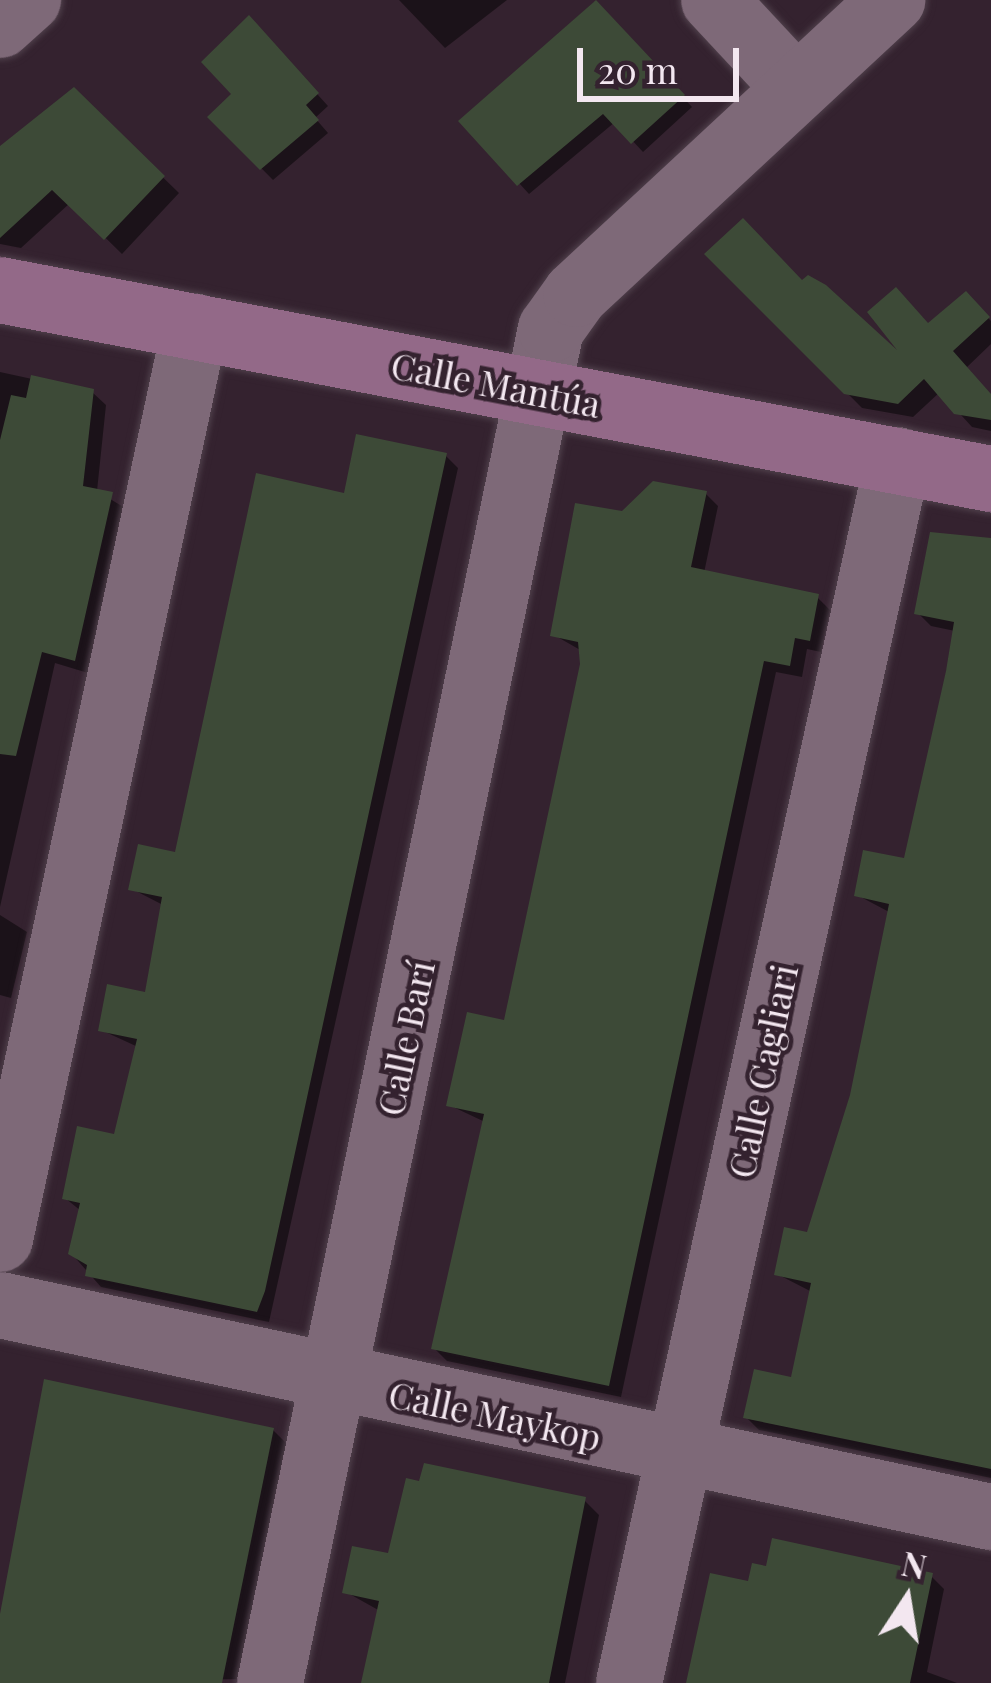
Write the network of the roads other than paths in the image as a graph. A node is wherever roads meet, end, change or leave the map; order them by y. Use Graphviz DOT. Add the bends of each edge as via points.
graph roads {
  1 [pos="28,0"];
  2 [pos="714,0"];
  3 [pos="892,0"];
  4 [pos="0,25"];
  5 [pos="796,88"];
  6 [pos="0,290"];
  7 [pos="195,326"];
  8 [pos="538,393"];
  9 [pos="898,460"];
  10 [pos="991,479"];
  11 [pos="0,1239"];
  12 [pos="0,1306"];
  13 [pos="334,1381"];
  14 [pos="678,1454"];
  15 [pos="991,1517"];
  16 [pos="270,1683"];
  17 [pos="629,1683"];
  1 -- 4 [label="street"];
  2 -- 5 [label="street"];
  3 -- 5 [label="street, Calle Barí"];
  5 -- 8 [label="street, Calle Barí" via="577,294 551,329"];
  6 -- 7 [label="street, Calle Mantúa"];
  7 -- 8 [label="street, Calle Mantúa"];
  7 -- 11 [label="street"];
  8 -- 9 [label="street, Calle Mantúa"];
  8 -- 13 [label="street, Calle Barí"];
  9 -- 10 [label="street, Calle Mantúa"];
  9 -- 14 [label="street, Calle Cagliari"];
  12 -- 13 [label="street, Calle Maykop"];
  13 -- 14 [label="street, Calle Maykop"];
  13 -- 16 [label="street, Calle Barí"];
  14 -- 15 [label="street, Calle Maykop"];
  14 -- 17 [label="street, Calle Cagliari"];
}
